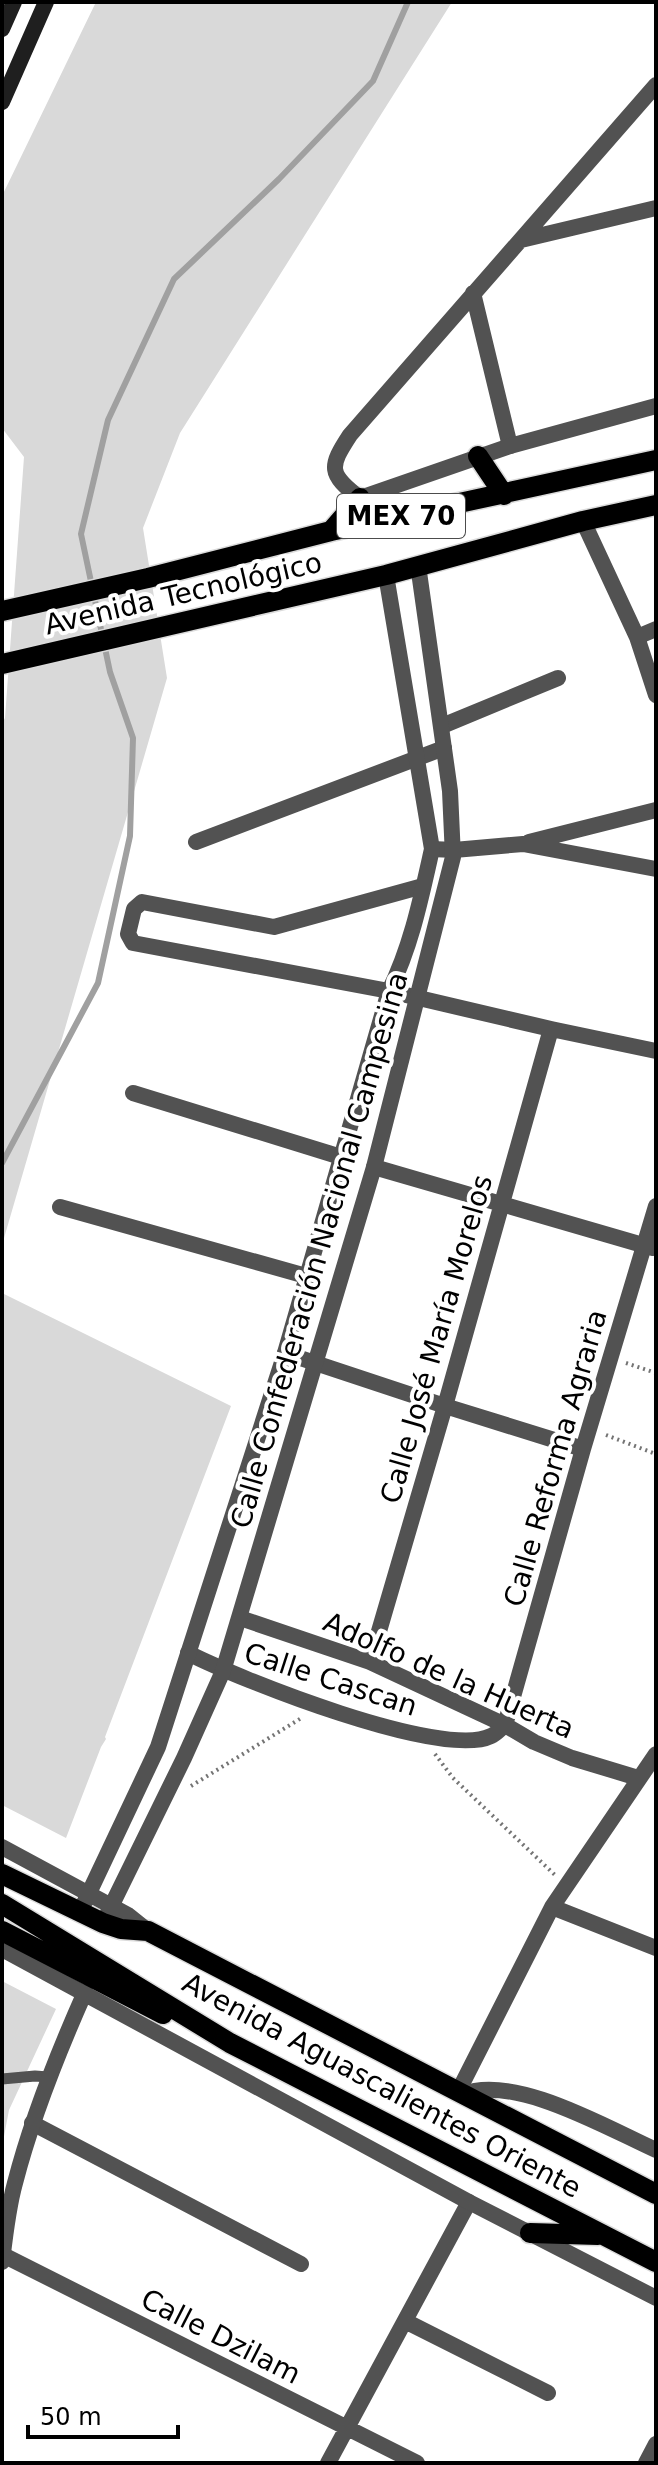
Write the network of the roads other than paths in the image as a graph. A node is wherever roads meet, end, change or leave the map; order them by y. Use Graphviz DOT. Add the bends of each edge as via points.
graph roads {
  1 [pos="14,2"];
  2 [pos="46,2"];
  3 [pos="2,29"];
  4 [pos="656,85"];
  5 [pos="2,102"];
  6 [pos="656,208"];
  7 [pos="521,240"];
  8 [pos="473,293"];
  9 [pos="656,406"];
  10 [pos="510,446"];
  11 [pos="478,456"];
  12 [pos="656,460"];
  13 [pos="504,495"];
  14 [pos="360,498"];
  15 [pos="656,505"];
  16 [pos="583,521"];
  17 [pos="331,531"];
  18 [pos="418,565"];
  19 [pos="386,575"];
  20 [pos="2,611"];
  21 [pos="656,629"];
  22 [pos="637,637"];
  23 [pos="2,664"];
  24 [pos="653,674"];
  25 [pos="558,678"];
  26 [pos="656,695"];
  27 [pos="442,726"];
  28 [pos="444,748"];
  29 [pos="417,757"];
  30 [pos="656,810"];
  31 [pos="196,842"];
  32 [pos="523,844"];
  33 [pos="432,849"];
  34 [pos="454,850"];
  35 [pos="656,869"];
  36 [pos="423,886"];
  37 [pos="389,991"];
  38 [pos="419,999"];
  39 [pos="551,1029"];
  40 [pos="656,1051"];
  41 [pos="133,1093"];
  42 [pos="341,1157"];
  43 [pos="374,1167"];
  44 [pos="502,1203"];
  45 [pos="656,1206"];
  46 [pos="60,1207"];
  47 [pos="651,1247"];
  48 [pos="306,1276"];
  49 [pos="285,1353"];
  50 [pos="314,1362"];
  51 [pos="445,1406"];
  52 [pos="583,1449"];
  53 [pos="240,1618"];
  54 [pos="188,1653"];
  55 [pos="370,1662"];
  56 [pos="223,1671"];
  57 [pos="505,1725"];
  58 [pos="656,1754"];
  59 [pos="638,1778"];
  60 [pos="2,1847"];
  61 [pos="2,1874"];
  62 [pos="84,1903"];
  63 [pos="2,1904"];
  64 [pos="552,1907"];
  65 [pos="107,1914"];
  66 [pos="2,1931"];
  67 [pos="656,1948"];
  68 [pos="2,1949"];
  69 [pos="85,1992"];
  70 [pos="230,2043"];
  71 [pos="48,2077"];
  72 [pos="2,2079"];
  73 [pos="461,2093"];
  74 [pos="32,2123"];
  75 [pos="656,2150"];
  76 [pos="656,2194"];
  77 [pos="469,2202"];
  78 [pos="530,2233"];
  79 [pos="604,2235"];
  80 [pos="3,2255"];
  81 [pos="2,2262"];
  82 [pos="656,2262"];
  83 [pos="301,2264"];
  84 [pos="656,2298"];
  85 [pos="405,2321"];
  86 [pos="548,2393"];
  87 [pos="347,2428"];
  88 [pos="656,2444"];
  89 [pos="328,2463"];
  90 [pos="417,2463"];
  91 [pos="646,2463"];
  1 -- 3 [label="main road"];
  2 -- 5 [label="main road"];
  4 -- 7 [label="street"];
  6 -- 7 [label="street"];
  7 -- 8 [label="street"];
  8 -- 10 [label="street"];
  8 -- 14 [label="street" via="335,458 335,474"];
  9 -- 10 [label="street"];
  10 -- 11 [label="street"];
  11 -- 13 [label="main road"];
  11 -- 14 [label="street"];
  12 -- 13 [label="main road, Avenida Tecnológico / MEX 70"];
  13 -- 17 [label="main road, Avenida Tecnológico / MEX 70"];
  14 -- 17 [label="main road"];
  15 -- 16 [label="main road, Avenida Tecnológico / MEX 70"];
  16 -- 18 [label="main road, Avenida Tecnológico / MEX 70"];
  16 -- 22 [label="street"];
  17 -- 20 [label="main road, Avenida Tecnológico / MEX 70"];
  18 -- 19 [label="main road, Avenida Tecnológico / MEX 70"];
  18 -- 27 [label="street, Calle Confederación Nacional Campesina"];
  19 -- 23 [label="main road, Avenida Tecnológico / MEX 70"];
  19 -- 29 [label="street, Calle Confederación Nacional Campesina"];
  21 -- 22 [label="street"];
  22 -- 24 [label="street"];
  24 -- 26 [label="street"];
  25 -- 27 [label="street"];
  27 -- 28 [label="street, Calle Confederación Nacional Campesina"];
  28 -- 29 [label="street"];
  28 -- 34 [label="street, Calle Confederación Nacional Campesina"];
  29 -- 31 [label="street"];
  29 -- 33 [label="street, Calle Confederación Nacional Campesina"];
  30 -- 32 [label="street"];
  32 -- 34 [label="street"];
  32 -- 35 [label="street"];
  33 -- 34 [label="street"];
  33 -- 36 [label="street, Calle Confederación Nacional Campesina"];
  34 -- 38 [label="street, Calle Confederación Nacional Campesina"];
  36 -- 37 [label="street, Calle Confederación Nacional Campesina" via="404,962"];
  36 -- 37 [label="street" via="274,927 142,902 134,909 128,934 133,943"];
  37 -- 38 [label="street"];
  37 -- 42 [label="street, Calle Confederación Nacional Campesina"];
  38 -- 39 [label="street"];
  38 -- 43 [label="street, Calle Confederación Nacional Campesina"];
  39 -- 40 [label="street"];
  39 -- 44 [label="street, Calle José María Morelos"];
  41 -- 42 [label="street"];
  42 -- 48 [label="street, Calle Confederación Nacional Campesina"];
  43 -- 44 [label="street"];
  43 -- 50 [label="street, Calle Confederación Nacional Campesina"];
  44 -- 47 [label="street"];
  44 -- 51 [label="street, Calle José María Morelos"];
  45 -- 47 [label="street, Calle Reforma Agraria"];
  46 -- 48 [label="street"];
  47 -- 52 [label="street, Calle Reforma Agraria"];
  48 -- 49 [label="street, Calle Confederación Nacional Campesina"];
  49 -- 50 [label="street"];
  49 -- 54 [label="street, Calle Confederación Nacional Campesina"];
  50 -- 51 [label="street"];
  50 -- 53 [label="street, Calle Confederación Nacional Campesina"];
  51 -- 52 [label="street"];
  51 -- 55 [label="street, Calle José María Morelos"];
  52 -- 57 [label="street, Calle Reforma Agraria"];
  53 -- 55 [label="street, Adolfo de la Huerta"];
  53 -- 56 [label="street, Calle Confederación Nacional Campesina"];
  54 -- 56 [label="street, Calle Cascan"];
  54 -- 62 [label="street, Calle Confederación Nacional Campesina" via="158,1747"];
  55 -- 57 [label="street, Adolfo de la Huerta"];
  56 -- 57 [label="street, Calle Cascan" via="421,1737 490,1737"];
  56 -- 65 [label="street, Calle Confederación Nacional Campesina"];
  57 -- 59 [label="street, Adolfo de la Huerta" via="572,1758"];
  58 -- 59 [label="street"];
  59 -- 64 [label="street"];
  60 -- 62 [label="street, Avenida Aguascalientes Oriente"];
  61 -- 62 [label="main road, Avenida Aguascalientes Oriente"];
  62 -- 65 [label="main road, Avenida Aguascalientes Oriente"];
  63 -- 70 [label="main road, Avenida Aguascalientes Oriente"];
  64 -- 67 [label="street"];
  64 -- 73 [label="street"];
  65 -- 73 [label="main road, Avenida Aguascalientes Oriente" via="121,1929 148,1931"];
  66 -- 70 [label="main road"];
  68 -- 69 [label="street, Avenida Aguascalientes Oriente"];
  69 -- 71 [label="street"];
  69 -- 77 [label="street, Avenida Aguascalientes Oriente"];
  70 -- 79 [label="main road, Avenida Aguascalientes Oriente"];
  71 -- 72 [label="lane"];
  71 -- 74 [label="street"];
  73 -- 75 [label="street, Avenida Aguascalientes Oriente" via="475,2089 536,2096"];
  73 -- 76 [label="main road, Avenida Aguascalientes Oriente"];
  74 -- 80 [label="street"];
  74 -- 83 [label="street"];
  77 -- 78 [label="street, Avenida Aguascalientes Oriente"];
  77 -- 85 [label="street"];
  78 -- 79 [label="main road"];
  78 -- 84 [label="street, Avenida Aguascalientes Oriente"];
  79 -- 82 [label="main road, Avenida Aguascalientes Oriente"];
  80 -- 81 [label="street"];
  80 -- 87 [label="street, Calle Dzilam"];
  85 -- 86 [label="street"];
  85 -- 87 [label="street"];
  87 -- 89 [label="street"];
  87 -- 90 [label="street, Calle Dzilam"];
  88 -- 91 [label="street"];
}
